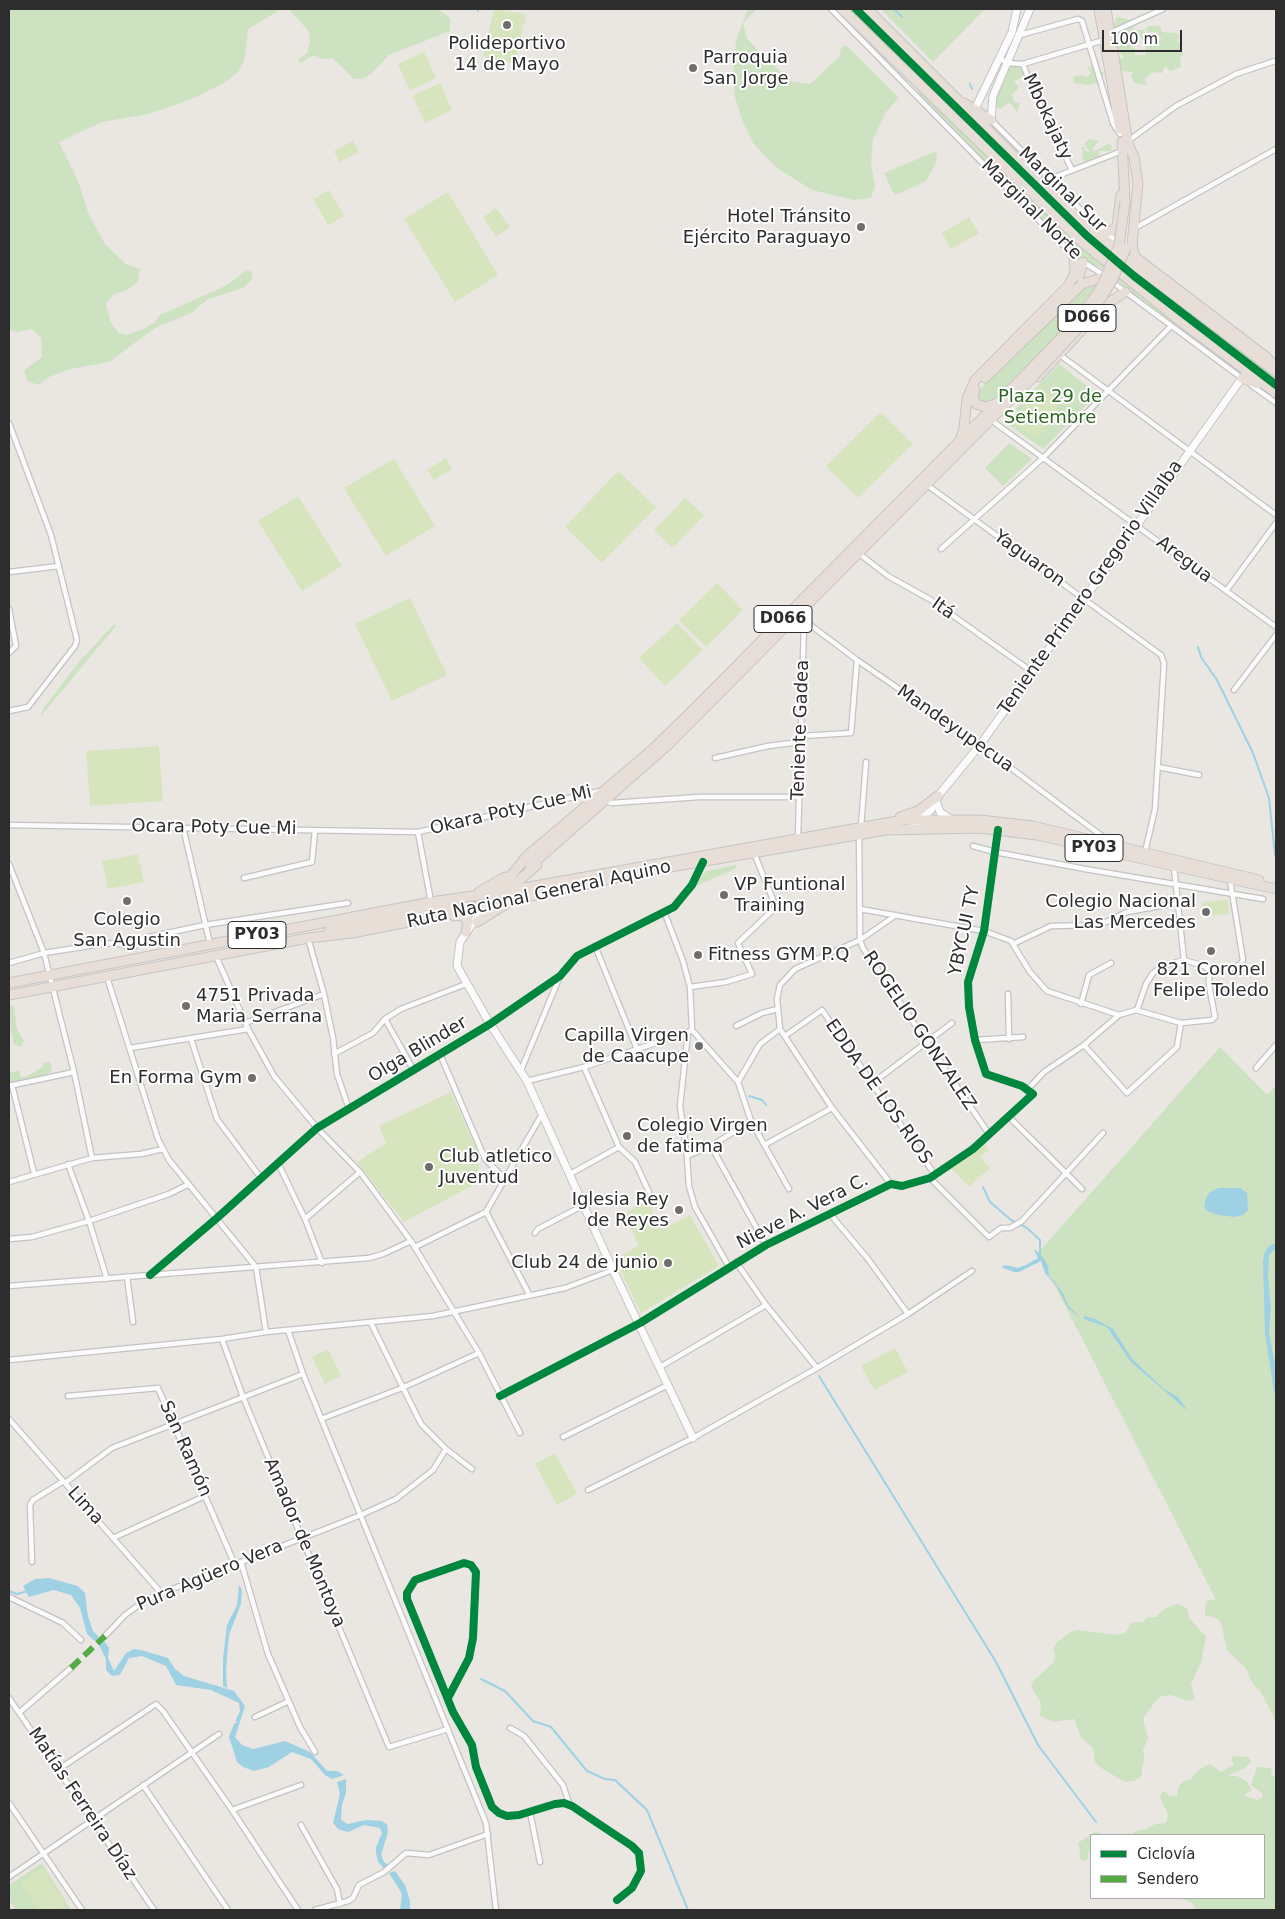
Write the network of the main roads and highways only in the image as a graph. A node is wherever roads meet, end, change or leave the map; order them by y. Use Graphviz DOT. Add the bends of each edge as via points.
graph roads {
  1 [pos="842,9"];
  2 [pos="867,9"];
  3 [pos="1098,9"];
  4 [pos="1106,9"];
  5 [pos="1107,37"];
  6 [pos="956,99"];
  7 [pos="991,120"];
  8 [pos="1126,147"];
  9 [pos="1106,232"];
  10 [pos="1074,256"];
  11 [pos="1083,262"];
  12 [pos="1105,277"];
  13 [pos="1125,292"];
  14 [pos="1070,294"];
  15 [pos="1276,368"];
  16 [pos="1276,372"];
  17 [pos="1242,378"];
  18 [pos="1276,394"];
  19 [pos="1002,404"];
  20 [pos="957,444"];
  21 [pos="856,551"];
  22 [pos="922,819"];
  23 [pos="883,823"];
  24 [pos="928,828"];
  25 [pos="860,831"];
  26 [pos="527,856"];
  27 [pos="530,869"];
  28 [pos="1276,883"];
  29 [pos="543,884"];
  30 [pos="1276,889"];
  31 [pos="507,891"];
  32 [pos="497,892"];
  33 [pos="465,898"];
  34 [pos="516,898"];
  35 [pos="490,904"];
  36 [pos="454,906"];
  37 [pos="429,918"];
  38 [pos="477,922"];
  39 [pos="466,932"];
  40 [pos="312,938"];
  41 [pos="9,983"];
  42 [pos="9,995"];
  1 -- 18 [label="highway" via="1082,242"];
  2 -- 6 [label="highway"];
  3 -- 5 [label="highway, D066"];
  4 -- 5 [label="highway, D066"];
  5 -- 8 [label="highway, D066"];
  5 -- 8 [label="highway, D066" via="1120,134"];
  6 -- 7 [label="highway"];
  6 -- 16 [label="highway" via="1093,231"];
  8 -- 9 [label="highway" via="1118,221 1115,229"];
  8 -- 15 [label="highway" via="1134,157 1138,184 1132,245 1135,257"];
  8 -- 19 [label="highway, D066, bridge" via="1129,202 1119,245 1102,286 1078,320"];
  10 -- 20 [label="highway" via="1075,273 1068,286 975,380 967,399 964,428"];
  11 -- 14 [label="highway"];
  12 -- 14 [label="highway" via="1082,284"];
  13 -- 19 [label="highway" via="1104,306 1020,395"];
  14 -- 19 [label="highway" via="973,393 973,400 979,406"];
  17 -- 18 [label="highway"];
  19 -- 20 [label="highway, D066"];
  19 -- 21 [label="highway, D066" via="991,420"];
  20 -- 21 [label="highway, D066"];
  21 -- 26 [label="highway, D066" via="652,750"];
  21 -- 27 [label="highway, D066" via="670,743"];
  22 -- 23 [label="highway, Ruta Nacional General Aquino / PY03"];
  22 -- 23 [label="highway" via="938,796 913,813"];
  22 -- 24 [label="highway"];
  22 -- 28 [label="highway, Ruta Nacional General Aquino / PY03" via="1003,822 1114,844"];
  23 -- 25 [label="highway, Ruta Nacional General Aquino / PY03"];
  24 -- 25 [label="highway, Ruta Nacional General Aquino / PY03"];
  24 -- 30 [label="highway, Ruta Nacional General Aquino / PY03" via="962,827 1037,835"];
  25 -- 29 [label="highway, Ruta Nacional General Aquino / PY03" via="798,838"];
  25 -- 34 [label="highway, Ruta Nacional General Aquino / PY03"];
  26 -- 32 [label="highway, D066"];
  26 -- 33 [label="highway" via="498,883"];
  27 -- 29 [label="highway" via="530,882"];
  27 -- 31 [label="highway, D066"];
  29 -- 31 [label="highway, Ruta Nacional General Aquino / PY03"];
  31 -- 32 [label="highway, Ruta Nacional General Aquino / PY03"];
  31 -- 35 [label="highway, D066"];
  32 -- 33 [label="highway, Ruta Nacional General Aquino / PY03"];
  32 -- 35 [label="highway, D066"];
  33 -- 41 [label="highway, Ruta Nacional General Aquino / PY03"];
  34 -- 35 [label="highway, Ruta Nacional General Aquino / PY03"];
  34 -- 38 [label="highway"];
  35 -- 37 [label="highway, Ruta Nacional General Aquino / PY03"];
  36 -- 40 [label="highway" via="333,930"];
  37 -- 39 [label="highway" via="464,916 468,922"];
  37 -- 40 [label="highway, Ruta Nacional General Aquino / PY03"];
  40 -- 42 [label="highway, Ruta Nacional General Aquino / PY03"];
}
